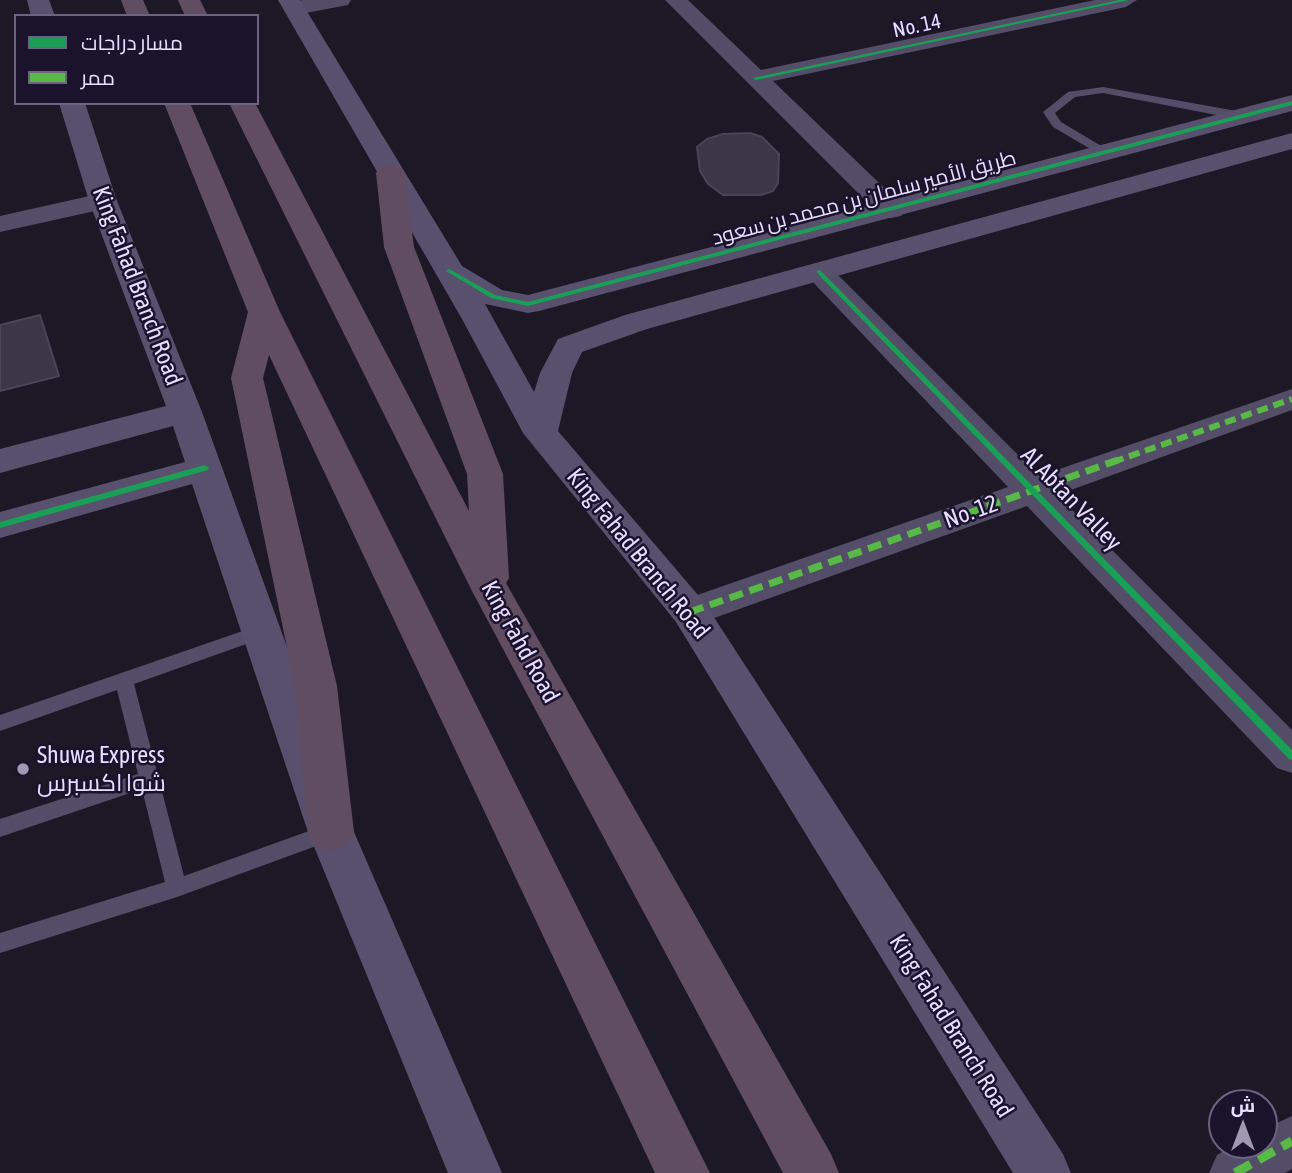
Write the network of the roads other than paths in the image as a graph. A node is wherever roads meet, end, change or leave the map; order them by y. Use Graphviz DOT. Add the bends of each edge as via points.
graph roads {
  1 [pos="340,0"];
  2 [pos="676,0"];
  3 [pos="1126,0"];
  4 [pos="292,4"];
  5 [pos="755,78"];
  6 [pos="1292,103"];
  7 [pos="73,105"];
  8 [pos="178,105"];
  9 [pos="243,105"];
  10 [pos="1242,116"];
  11 [pos="1292,141"];
  12 [pos="1104,153"];
  13 [pos="390,173"];
  14 [pos="103,201"];
  15 [pos="891,209"];
  16 [pos="0,224"];
  17 [pos="683,264"];
  18 [pos="449,271"];
  19 [pos="819,272"];
  20 [pos="716,300"];
  21 [pos="264,312"];
  22 [pos="1292,399"];
  23 [pos="185,412"];
  24 [pos="540,433"];
  25 [pos="0,461"];
  26 [pos="205,468"];
  27 [pos="1034,489"];
  28 [pos="0,525"];
  29 [pos="491,591"];
  30 [pos="690,612"];
  31 [pos="260,632"];
  32 [pos="124,681"];
  33 [pos="0,723"];
  34 [pos="1292,756"];
  35 [pos="149,778"];
  36 [pos="0,828"];
  37 [pos="331,832"];
  38 [pos="177,888"];
  39 [pos="0,943"];
  40 [pos="1292,1141"];
  41 [pos="475,1173"];
  42 [pos="683,1173"];
  43 [pos="812,1173"];
  44 [pos="1044,1173"];
  45 [pos="1236,1173"];
  1 -- 4 [label="street"];
  2 -- 5 [label="street"];
  3 -- 5 [label="street, No. 14"];
  4 -- 13 [label="main road, King Fahad Branch Road"];
  5 -- 15 [label="street"];
  6 -- 10 [label="main road, طريق الأمير سلمان بن محمد بن سعود"];
  7 -- 14 [label="main road, King Fahad Branch Road"];
  8 -- 21 [label="highway"];
  9 -- 29 [label="highway, King Fahd Road"];
  10 -- 12 [label="main road, طريق الأمير سلمان بن محمد بن سعود"];
  10 -- 12 [label="lane" via="1103,90 1072,94 1054,106 1049,112 1057,124"];
  11 -- 19 [label="main road"];
  12 -- 15 [label="main road, طريق الأمير سلمان بن محمد بن سعود"];
  13 -- 18 [label="main road, King Fahad Branch Road"];
  13 -- 29 [label="highway" via="399,247 485,474"];
  14 -- 16 [label="street"];
  14 -- 23 [label="main road, King Fahad Branch Road"];
  15 -- 17 [label="main road, طريق الأمير سلمان بن محمد بن سعود"];
  17 -- 18 [label="main road, طريق الأمير سلمان بن محمد بن سعود" via="528,304 493,297"];
  17 -- 20 [label="main road"];
  18 -- 24 [label="main road, King Fahad Branch Road"];
  19 -- 20 [label="main road"];
  19 -- 27 [label="street, Al Abtan Valley"];
  20 -- 24 [label="main road" via="569,346 556,373"];
  21 -- 37 [label="highway" via="247,378 316,686"];
  21 -- 42 [label="highway"];
  22 -- 27 [label="street, No. 12"];
  23 -- 25 [label="main road"];
  23 -- 26 [label="main road, King Fahad Branch Road"];
  24 -- 30 [label="main road, King Fahad Branch Road"];
  26 -- 28 [label="main road"];
  26 -- 31 [label="main road, King Fahad Branch Road"];
  27 -- 30 [label="street, No. 12"];
  27 -- 34 [label="street, Al Abtan Valley"];
  29 -- 43 [label="highway, King Fahd Road"];
  30 -- 44 [label="main road, King Fahad Branch Road"];
  31 -- 32 [label="lane"];
  31 -- 37 [label="main road, King Fahad Branch Road"];
  32 -- 33 [label="lane"];
  32 -- 35 [label="lane"];
  35 -- 36 [label="lane"];
  35 -- 38 [label="lane"];
  37 -- 38 [label="lane"];
  37 -- 41 [label="main road, King Fahad Branch Road"];
  38 -- 39 [label="lane"];
  40 -- 45 [label="street"];
}
